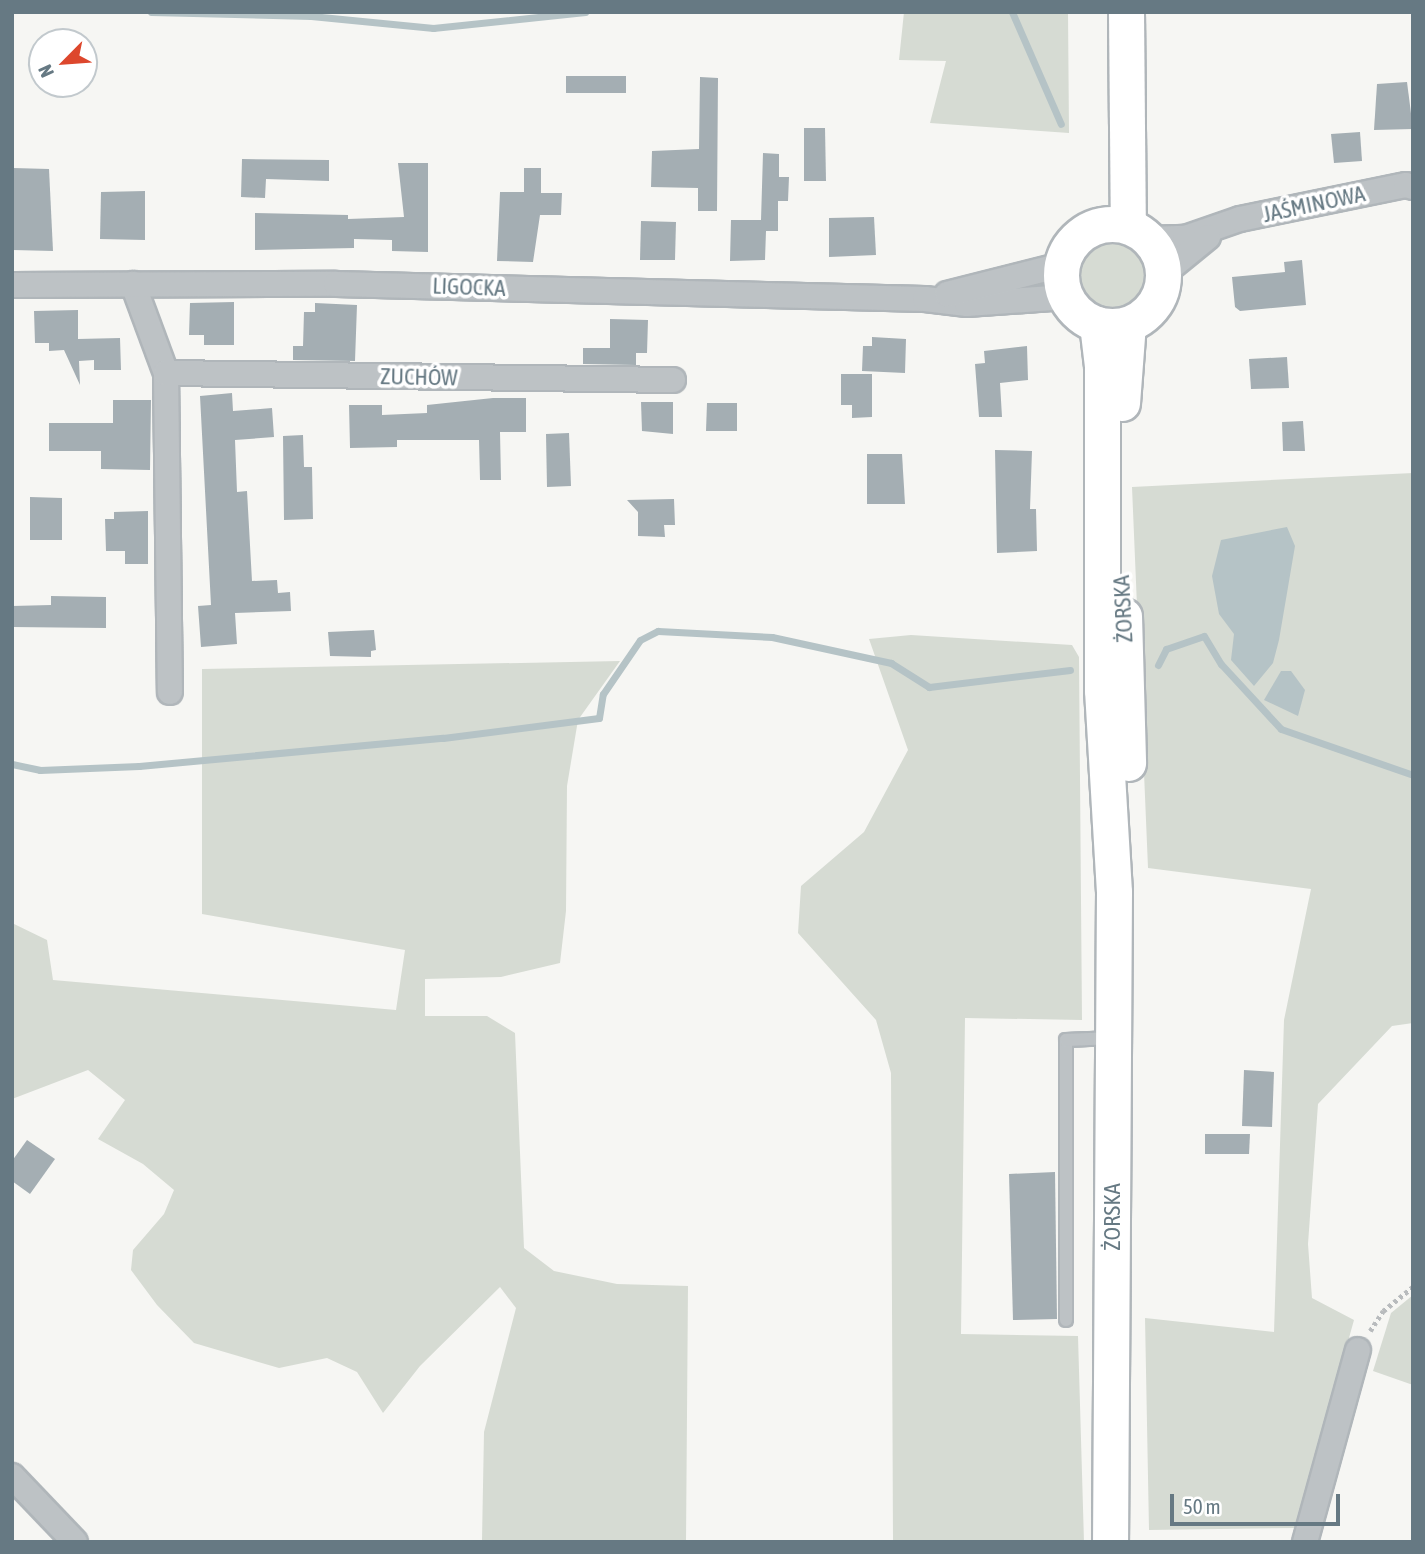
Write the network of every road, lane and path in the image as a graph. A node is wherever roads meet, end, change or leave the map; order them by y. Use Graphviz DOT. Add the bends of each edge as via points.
graph roads {
  1 [pos="1106,12"];
  2 [pos="1126,12"];
  3 [pos="1413,187"];
  4 [pos="1125,230"];
  5 [pos="1216,230"];
  6 [pos="1164,273"];
  7 [pos="1064,281"];
  8 [pos="133,284"];
  9 [pos="12,285"];
  10 [pos="1112,324"];
  11 [pos="166,373"];
  12 [pos="673,380"];
  13 [pos="170,692"];
  14 [pos="1113,1038"];
  15 [pos="1413,1287"];
  16 [pos="1066,1320"];
  17 [pos="1358,1350"];
  18 [pos="12,1476"];
  19 [pos="75,1542"];
  20 [pos="1110,1542"];
  21 [pos="1306,1542"];
  1 -- 4 [label="main road" via="1107,105"];
  2 -- 4 [label="main road"];
  3 -- 5 [label="street, JAŚMINOWA" via="1240,219"];
  4 -- 5 [label="street, JAŚMINOWA" via="1185,238"];
  4 -- 6 [label="main road"];
  4 -- 7 [label="main road" via="1073,242"];
  5 -- 6 [label="street, JAŚMINOWA"];
  6 -- 10 [label="main road" via="1157,301 1145,315"];
  7 -- 8 [label="street, LIGOCKA" via="967,304 925,299 336,284"];
  7 -- 10 [label="main road" via="1082,317"];
  8 -- 9 [label="street, LIGOCKA"];
  8 -- 11 [label="street" via="134,297"];
  10 -- 14 [label="main road, ŻORSKA" via="1128,802 1114,892"];
  11 -- 12 [label="street, ZUCHÓW"];
  11 -- 13 [label="street"];
  14 -- 16 [label="lane" via="1066,1040"];
  14 -- 20 [label="main road, ŻORSKA"];
  15 -- 17 [label="path" via="1383,1311"];
  17 -- 21 [label="street"];
  18 -- 19 [label="street"];
}
